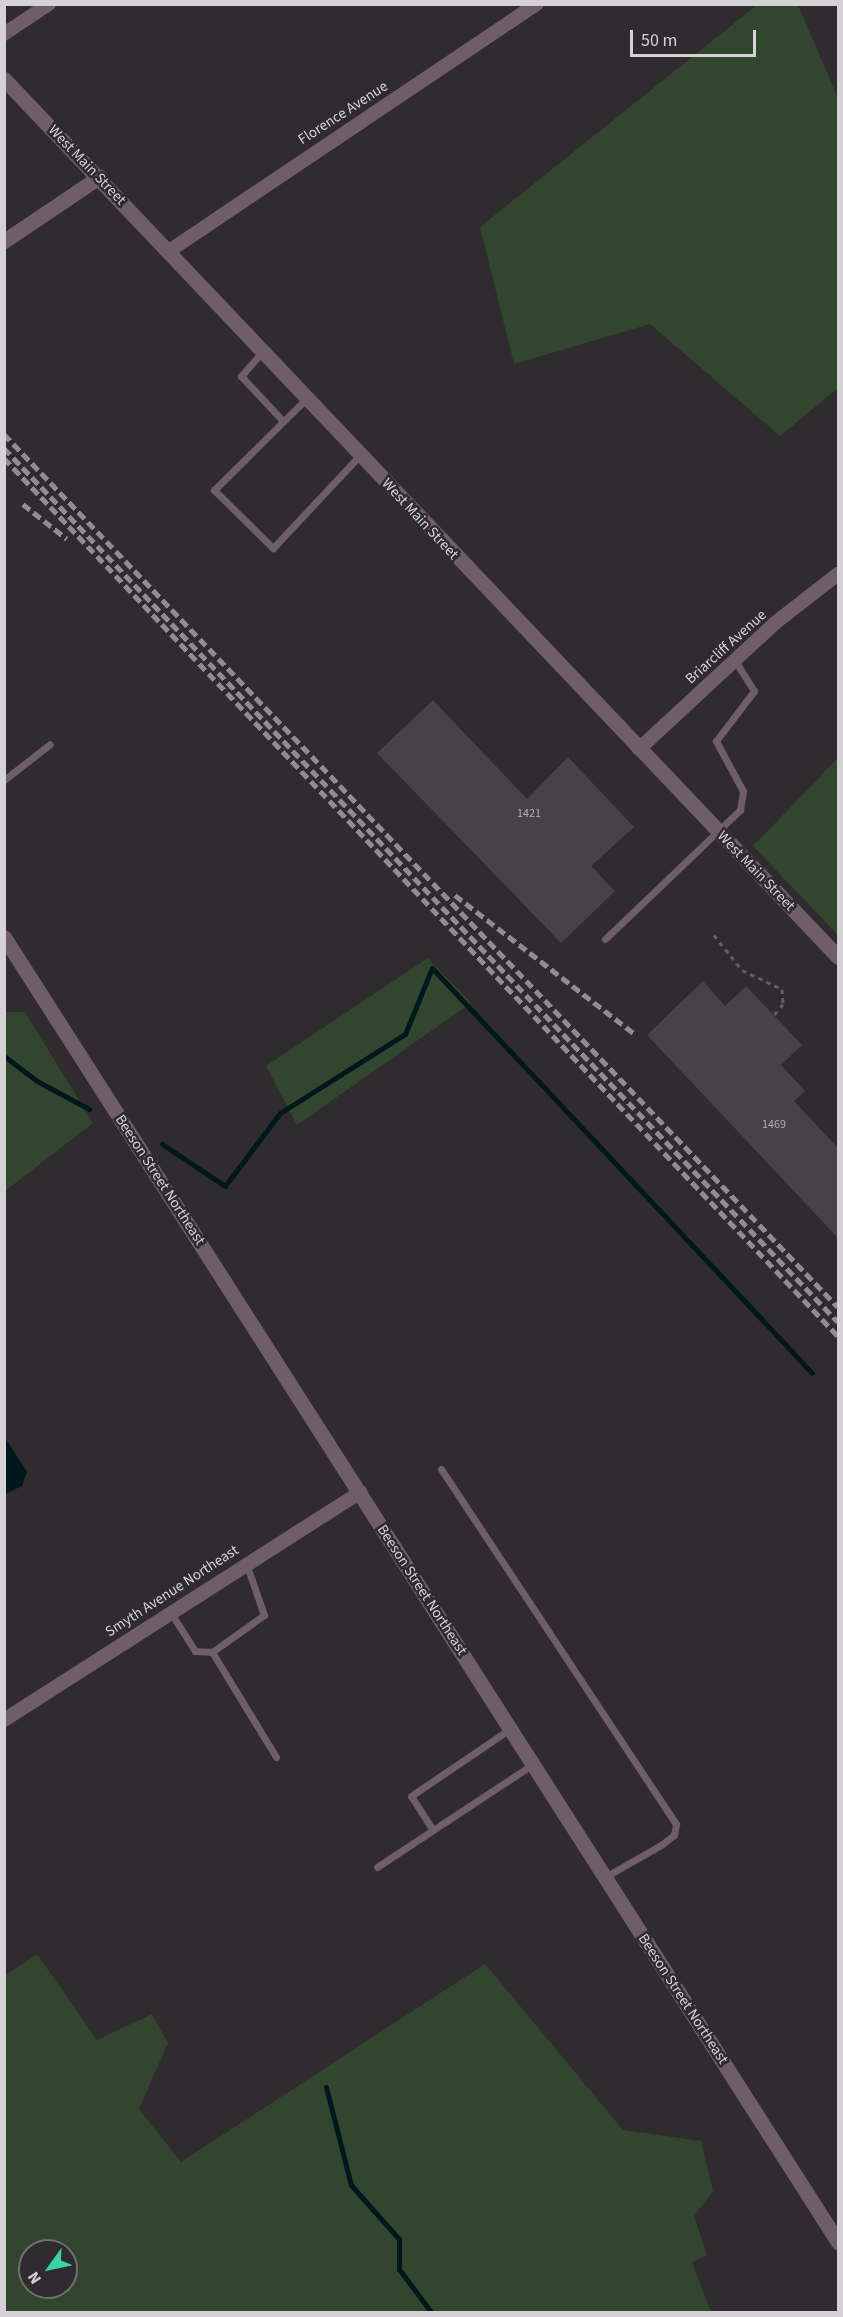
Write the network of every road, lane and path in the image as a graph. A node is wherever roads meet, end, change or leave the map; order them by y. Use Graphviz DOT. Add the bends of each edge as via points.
graph roads {
  1 [pos="49,4"];
  2 [pos="537,4"];
  3 [pos="4,34"];
  4 [pos="4,79"];
  5 [pos="99,177"];
  6 [pos="4,241"];
  7 [pos="169,251"];
  8 [pos="262,351"];
  9 [pos="307,398"];
  10 [pos="284,421"];
  11 [pos="360,455"];
  12 [pos="838,574"];
  13 [pos="735,661"];
  14 [pos="50,744"];
  15 [pos="639,749"];
  16 [pos="4,780"];
  17 [pos="720,834"];
  18 [pos="714,935"];
  19 [pos="4,937"];
  20 [pos="604,939"];
  21 [pos="838,957"];
  22 [pos="774,1015"];
  23 [pos="441,1469"];
  24 [pos="360,1492"];
  25 [pos="246,1563"];
  26 [pos="171,1612"];
  27 [pos="212,1652"];
  28 [pos="4,1720"];
  29 [pos="510,1729"];
  30 [pos="276,1757"];
  31 [pos="533,1764"];
  32 [pos="433,1830"];
  33 [pos="377,1867"];
  34 [pos="605,1877"];
  35 [pos="838,2242"];
  1 -- 3 [label="street"];
  2 -- 7 [label="street, Florence Avenue"];
  4 -- 5 [label="street, West Main Street"];
  5 -- 6 [label="street"];
  5 -- 7 [label="street, West Main Street"];
  7 -- 8 [label="street, West Main Street"];
  8 -- 9 [label="street, West Main Street"];
  8 -- 10 [label="lane" via="241,376"];
  9 -- 10 [label="lane"];
  9 -- 11 [label="street, West Main Street"];
  10 -- 11 [label="lane" via="214,490 273,548"];
  11 -- 15 [label="street, West Main Street"];
  12 -- 13 [label="street, Briarcliff Avenue"];
  13 -- 15 [label="street, Briarcliff Avenue"];
  13 -- 17 [label="lane" via="754,691 716,741 744,800"];
  14 -- 16 [label="lane"];
  15 -- 17 [label="street, West Main Street"];
  17 -- 20 [label="lane"];
  17 -- 21 [label="street, West Main Street"];
  18 -- 22 [label="path" via="742,970 782,989 783,1004"];
  19 -- 24 [label="street, Beeson Street Northeast"];
  23 -- 34 [label="lane" via="676,1824 674,1835 661,1845"];
  24 -- 25 [label="street, Smyth Avenue Northeast"];
  24 -- 29 [label="street, Beeson Street Northeast"];
  25 -- 26 [label="street, Smyth Avenue Northeast"];
  25 -- 27 [label="lane" via="264,1615"];
  26 -- 27 [label="lane" via="195,1651"];
  26 -- 28 [label="street, Smyth Avenue Northeast"];
  27 -- 30 [label="lane"];
  29 -- 31 [label="street, Beeson Street Northeast"];
  29 -- 32 [label="lane" via="411,1796"];
  31 -- 32 [label="lane"];
  31 -- 34 [label="street, Beeson Street Northeast"];
  32 -- 33 [label="lane"];
  34 -- 35 [label="street, Beeson Street Northeast"];
}
